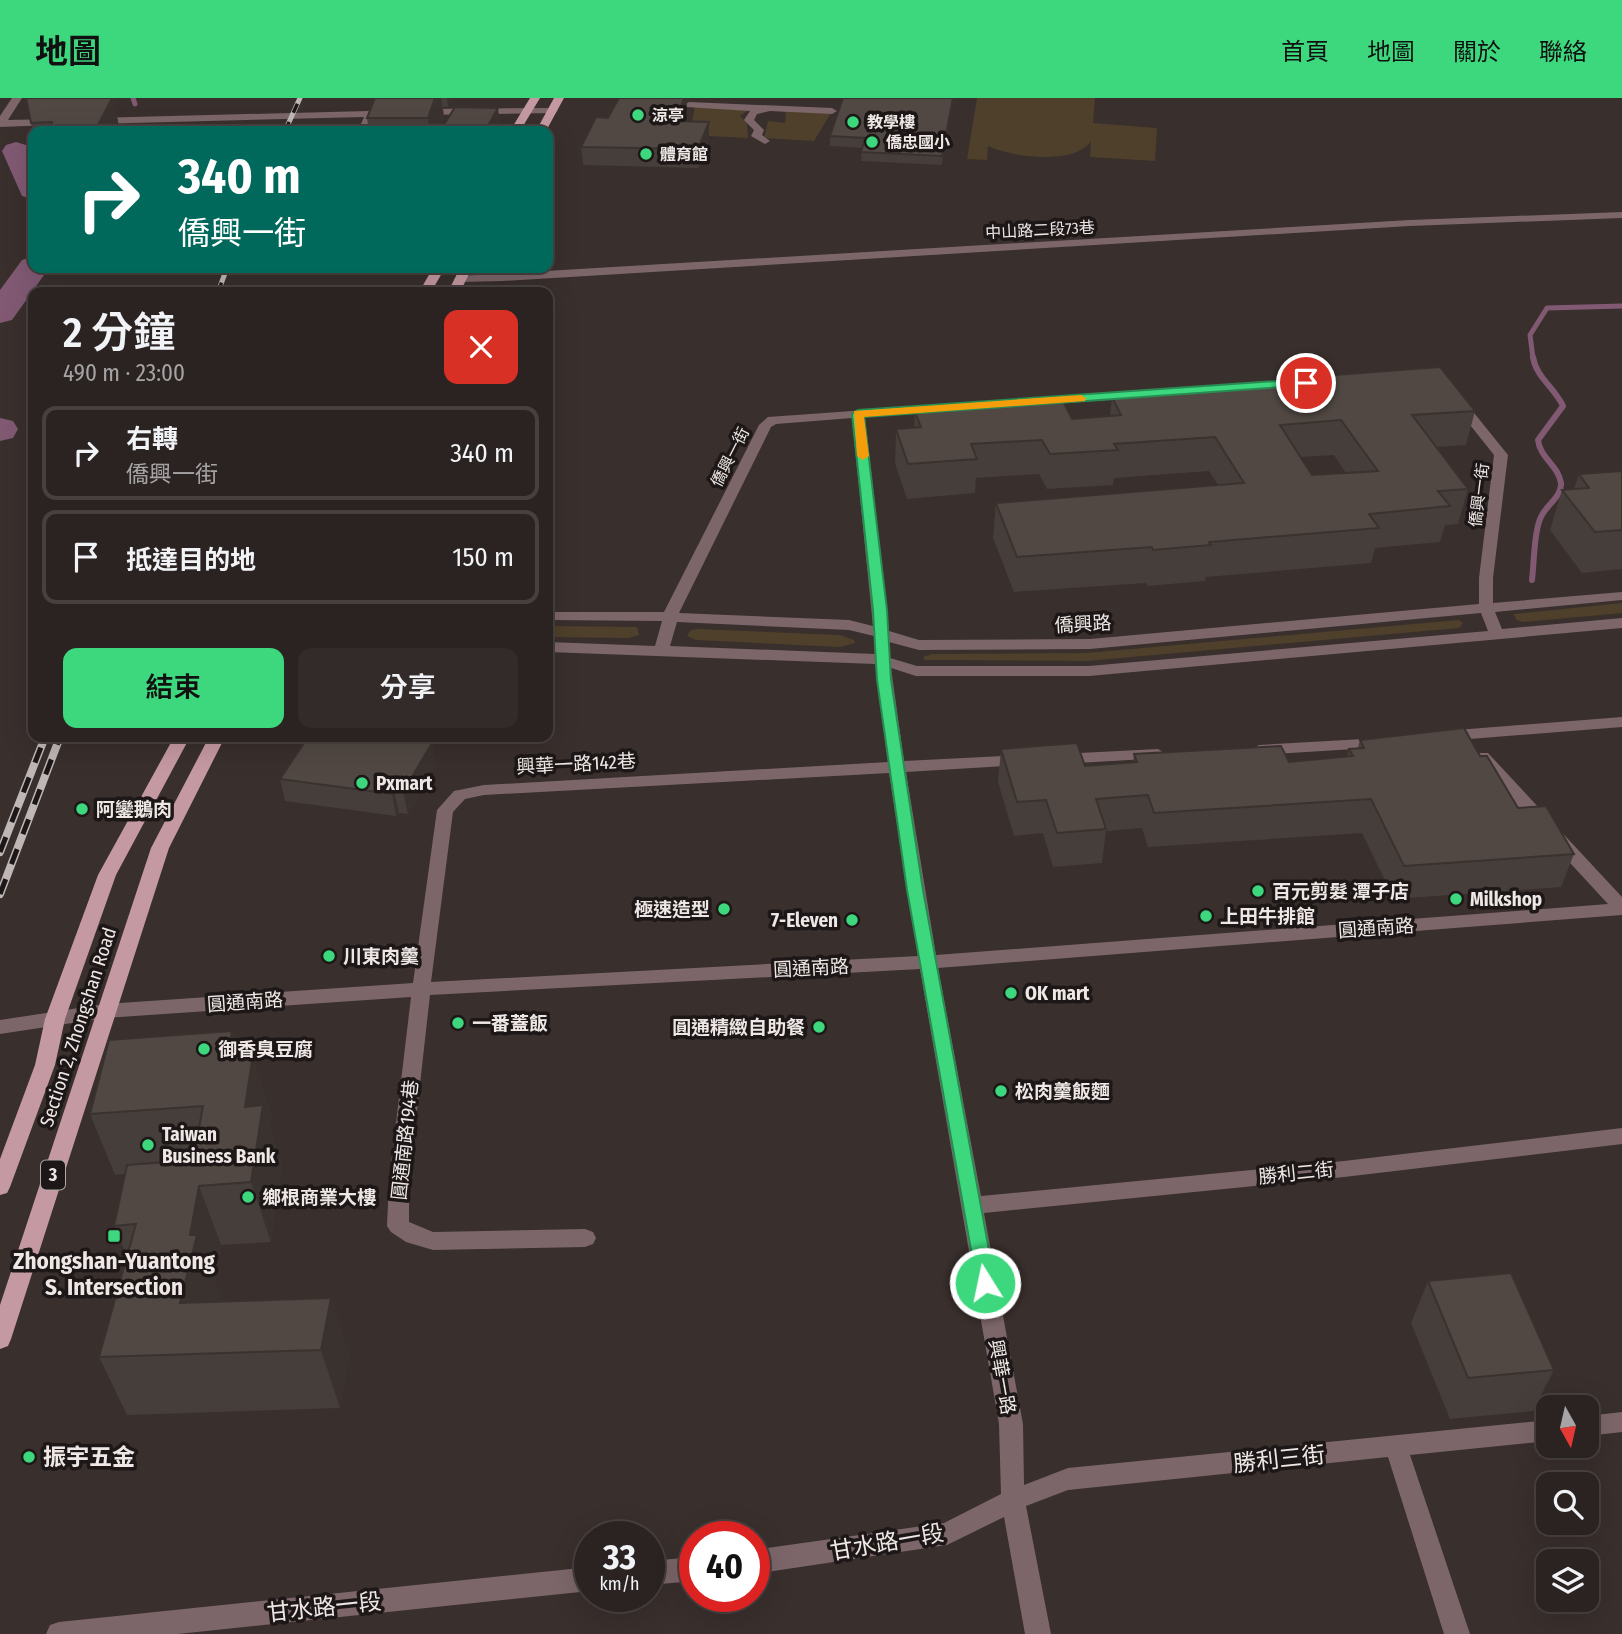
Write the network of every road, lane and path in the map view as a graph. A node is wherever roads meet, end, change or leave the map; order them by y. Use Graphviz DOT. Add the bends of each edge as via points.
graph roads {
  1 [pos="17,98"];
  2 [pos="393,98"];
  3 [pos="535,98"];
  4 [pos="559,98"];
  5 [pos="777,98"];
  6 [pos="689,105"];
  7 [pos="528,109"];
  8 [pos="771,109"];
  9 [pos="553,110"];
  10 [pos="832,111"];
  11 [pos="371,113"];
  12 [pos="397,113"];
  13 [pos="410,113"];
  14 [pos="70,121"];
  15 [pos="84,121"];
  16 [pos="0,124"];
  17 [pos="365,126"];
  18 [pos="518,126"];
  19 [pos="544,126"];
  20 [pos="765,141"];
  21 [pos="1622,215"];
  22 [pos="463,273"];
  23 [pos="1444,386"];
  24 [pos="1237,387"];
  25 [pos="858,414"];
  26 [pos="1622,596"];
  27 [pos="1486,608"];
  28 [pos="553,616"];
  29 [pos="670,617"];
  30 [pos="1622,623"];
  31 [pos="881,635"];
  32 [pos="1496,635"];
  33 [pos="553,647"];
  34 [pos="662,650"];
  35 [pos="883,661"];
  36 [pos="1622,722"];
  37 [pos="1460,734"];
  38 [pos="1422,738"];
  39 [pos="1397,741"];
  40 [pos="179,742"];
  41 [pos="215,742"];
  42 [pos="1249,750"];
  43 [pos="1181,753"];
  44 [pos="897,766"];
  45 [pos="1622,908"];
  46 [pos="928,962"];
  47 [pos="421,989"];
  48 [pos="106,1011"];
  49 [pos="55,1019"];
  50 [pos="0,1027"];
  51 [pos="1622,1136"];
  52 [pos="0,1187"];
  53 [pos="970,1206"];
  54 [pos="585,1238"];
  55 [pos="0,1339"];
  56 [pos="1622,1422"];
  57 [pos="1600,1425"];
  58 [pos="1536,1431"];
  59 [pos="1396,1447"];
  60 [pos="1013,1500"];
  61 [pos="770,1560"];
  62 [pos="574,1581"];
  63 [pos="58,1634"];
  64 [pos="1038,1634"];
  65 [pos="1457,1634"];
  1 -- 16 [label="street"];
  2 -- 11 [label="street"];
  3 -- 7 [label="main road"];
  4 -- 9 [label="main road"];
  5 -- 8 [label="street"];
  6 -- 8 [label="street"];
  7 -- 9 [label="street"];
  7 -- 13 [label="street"];
  7 -- 18 [label="main road"];
  8 -- 10 [label="street"];
  8 -- 20 [label="street" via="754,112 749,120"];
  9 -- 19 [label="main road"];
  11 -- 12 [label="street"];
  11 -- 15 [label="street"];
  11 -- 17 [label="street"];
  14 -- 16 [label="street"];
  21 -- 22 [label="street, 中山路二段73巷" via="1410,223 502,278"];
  23 -- 27 [label="street, 僑興一街" via="1501,455 1486,571"];
  24 -- 25 [label="street, 僑興一街"];
  25 -- 29 [label="street, 僑興一街" via="773,420 766,425"];
  25 -- 31 [label="street, 興華一路"];
  26 -- 27 [label="street, 僑興路"];
  27 -- 31 [label="street, 僑興路" via="1076,645 919,645"];
  27 -- 32 [label="street, 僑興一街"];
  28 -- 29 [label="street, 僑興路"];
  29 -- 31 [label="street, 僑興路" via="849,625"];
  29 -- 34 [label="street, 僑興一街"];
  30 -- 32 [label="street"];
  31 -- 35 [label="street, 興華一路"];
  32 -- 35 [label="street" via="1089,671 916,671"];
  33 -- 34 [label="street"];
  34 -- 35 [label="street" via="795,653"];
  35 -- 44 [label="street, 興華一路"];
  36 -- 37 [label="street"];
  37 -- 38 [label="street"];
  37 -- 45 [label="street"];
  39 -- 42 [label="street"];
  40 -- 49 [label="main road, Section 2, Zhongshan Road" via="107,875"];
  41 -- 48 [label="main road, Section 2, Zhongshan Road / 3" via="160,848"];
  43 -- 44 [label="street, 興華一路142巷"];
  44 -- 46 [label="street, 興華一路"];
  44 -- 47 [label="street, 興華一路142巷" via="460,795 445,810"];
  45 -- 46 [label="street, 圓通南路"];
  46 -- 47 [label="street, 圓通南路"];
  46 -- 53 [label="street, 興華一路"];
  47 -- 48 [label="street, 圓通南路"];
  47 -- 54 [label="street, 圓通南路194巷" via="398,1226 433,1241"];
  48 -- 49 [label="street, 圓通南路"];
  48 -- 55 [label="main road, Section 2, Zhongshan Road / 3"];
  49 -- 50 [label="street, 圓通南路"];
  49 -- 52 [label="main road, Section 2, Zhongshan Road" via="45,1065"];
  51 -- 53 [label="street, 勝利二街"];
  53 -- 60 [label="street, 興華一路" via="1011,1424"];
  56 -- 57 [label="street"];
  58 -- 59 [label="street, 勝利三街"];
  59 -- 60 [label="street, 勝利三街" via="1068,1479"];
  59 -- 65 [label="street"];
  60 -- 61 [label="street, 甘水路一段" via="947,1534"];
  60 -- 64 [label="street, 興華一路"];
  62 -- 63 [label="street, 甘水路一段"];
}
